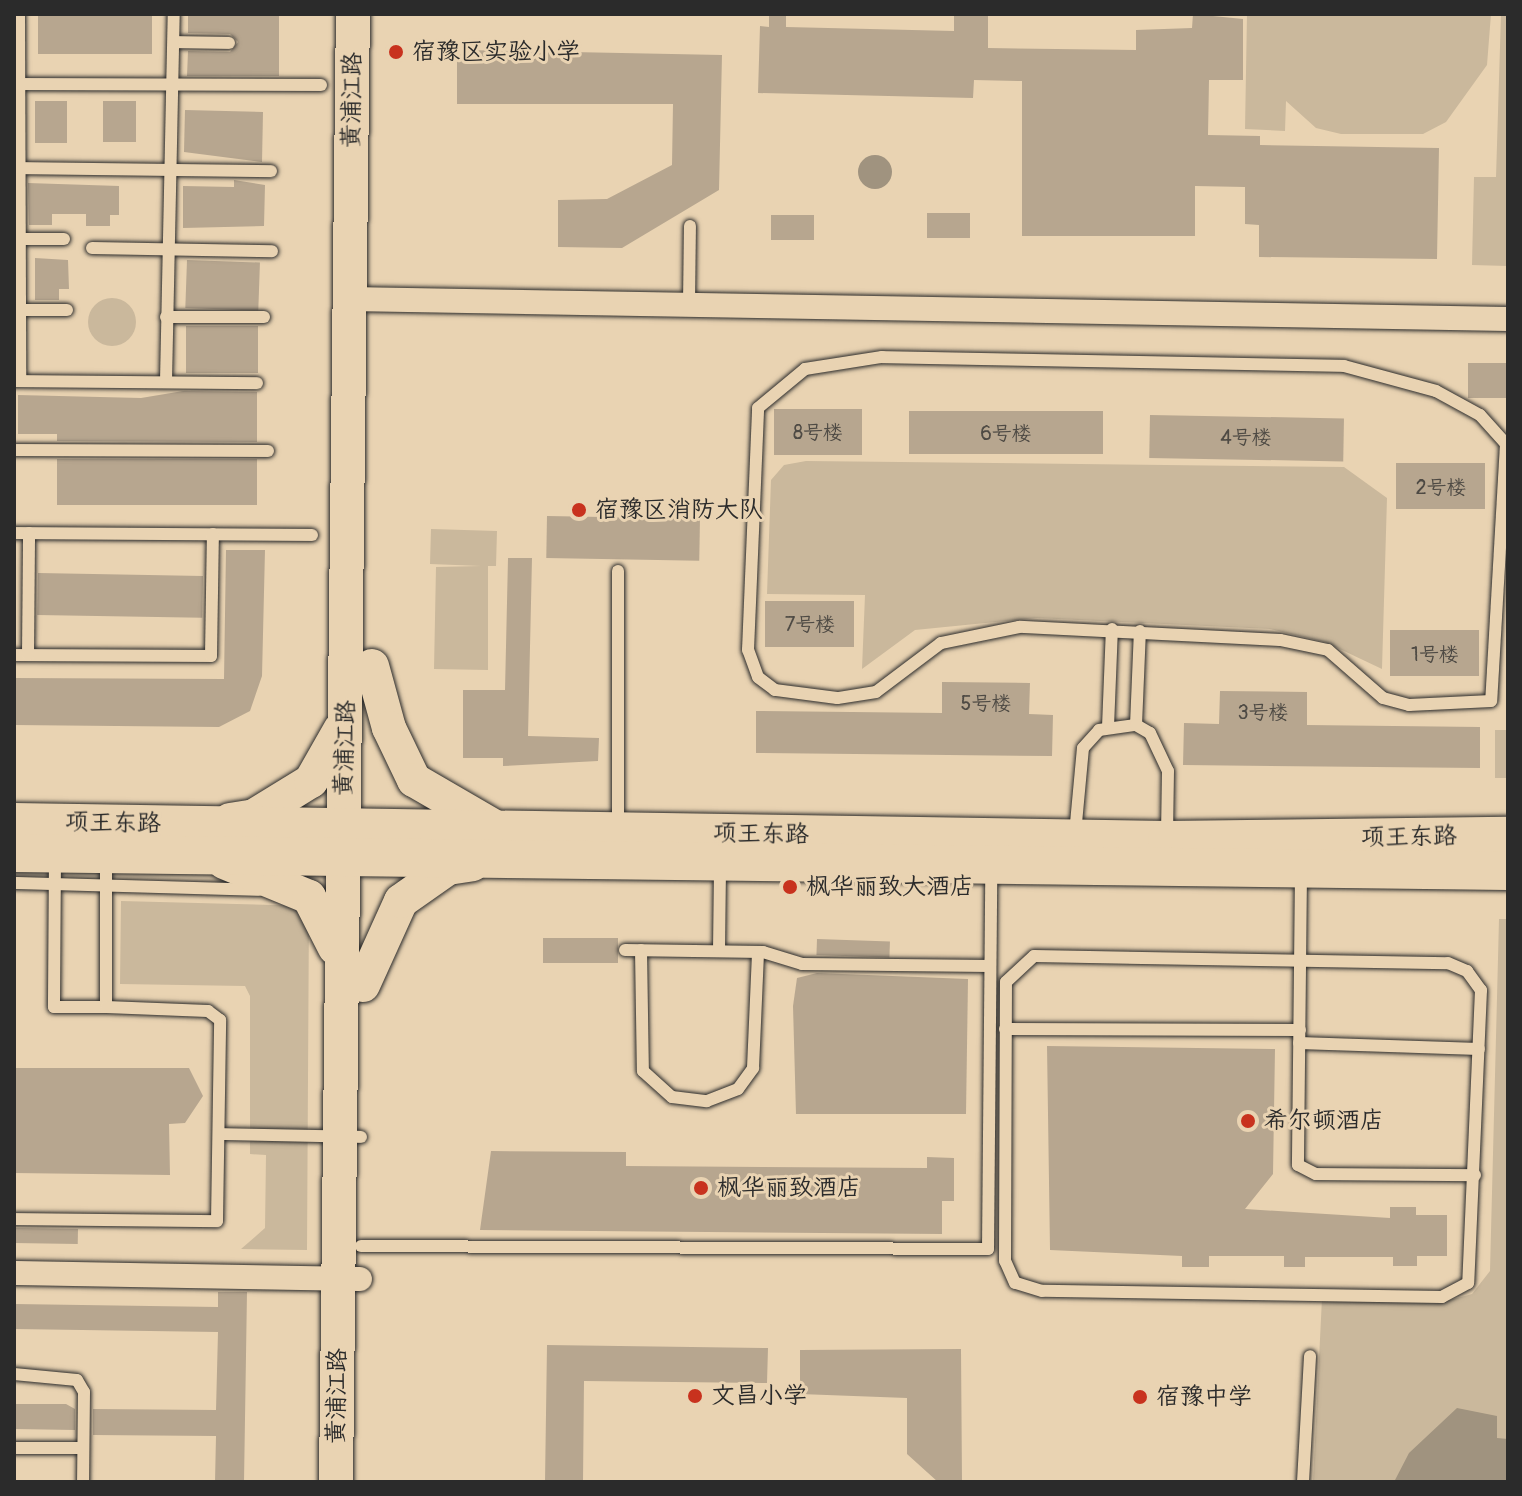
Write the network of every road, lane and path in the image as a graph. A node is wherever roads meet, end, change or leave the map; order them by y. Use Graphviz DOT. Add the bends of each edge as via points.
graph roads {
  1 [pos="19,14"];
  2 [pos="174,14"];
  3 [pos="353,14"];
  4 [pos="374,14"];
  5 [pos="174,42"];
  6 [pos="229,43"];
  7 [pos="17,61"];
  8 [pos="19,84"];
  9 [pos="168,84"];
  10 [pos="321,85"];
  11 [pos="15,146"];
  12 [pos="18,168"];
  13 [pos="167,169"];
  14 [pos="271,171"];
  15 [pos="690,226"];
  16 [pos="19,239"];
  17 [pos="64,239"];
  18 [pos="92,248"];
  19 [pos="167,249"];
  20 [pos="272,251"];
  21 [pos="360,299"];
  22 [pos="689,304"];
  23 [pos="19,310"];
  24 [pos="67,310"];
  25 [pos="166,317"];
  26 [pos="264,317"];
  27 [pos="1508,319"];
  28 [pos="17,381"];
  29 [pos="166,382"];
  30 [pos="257,383"];
  31 [pos="14,450"];
  32 [pos="268,451"];
  33 [pos="14,533"];
  34 [pos="29,533"];
  35 [pos="213,534"];
  36 [pos="312,535"];
  37 [pos="618,571"];
  38 [pos="1112,629"];
  39 [pos="1140,631"];
  40 [pos="21,655"];
  41 [pos="360,666"];
  42 [pos="1136,725"];
  43 [pos="1108,727"];
  44 [pos="14,822"];
  45 [pos="1508,836"];
  46 [pos="202,840"];
  47 [pos="354,843"];
  48 [pos="500,845"];
  49 [pos="618,847"];
  50 [pos="720,848"];
  51 [pos="14,853"];
  52 [pos="1075,853"];
  53 [pos="1167,854"];
  54 [pos="991,866"];
  55 [pos="55,869"];
  56 [pos="106,869"];
  57 [pos="1301,869"];
  58 [pos="1508,871"];
  59 [pos="14,883"];
  60 [pos="309,906"];
  61 [pos="625,950"];
  62 [pos="641,950"];
  63 [pos="719,951"];
  64 [pos="758,952"];
  65 [pos="1300,959"];
  66 [pos="990,966"];
  67 [pos="353,984"];
  68 [pos="106,1007"];
  69 [pos="1005,1029"];
  70 [pos="1300,1036"];
  71 [pos="1479,1049"];
  72 [pos="219,1134"];
  73 [pos="351,1137"];
  74 [pos="1475,1175"];
  75 [pos="14,1219"];
  76 [pos="353,1268"];
  77 [pos="14,1273"];
  78 [pos="1310,1356"];
  79 [pos="14,1374"];
  80 [pos="14,1448"];
  81 [pos="83,1448"];
  82 [pos="83,1482"];
  83 [pos="336,1482"];
  84 [pos="356,1482"];
  85 [pos="1303,1482"];
  1 -- 7 [label="lane"];
  2 -- 5 [label="lane"];
  3 -- 21 [label="street, 黄浦江路"];
  4 -- 21 [label="street, 黄浦江路"];
  5 -- 6 [label="lane"];
  5 -- 9 [label="lane"];
  7 -- 8 [label="lane"];
  8 -- 9 [label="lane"];
  8 -- 11 [label="lane"];
  9 -- 10 [label="lane"];
  9 -- 13 [label="lane"];
  11 -- 12 [label="lane"];
  12 -- 13 [label="lane"];
  12 -- 16 [label="lane"];
  13 -- 14 [label="lane"];
  13 -- 19 [label="lane"];
  15 -- 22 [label="lane"];
  16 -- 17 [label="lane"];
  16 -- 23 [label="lane"];
  18 -- 19 [label="lane"];
  19 -- 20 [label="lane"];
  19 -- 25 [label="lane"];
  21 -- 22 [label="street"];
  21 -- 41 [label="street, 黄浦江路"];
  22 -- 27 [label="street"];
  23 -- 24 [label="lane"];
  23 -- 28 [label="lane"];
  25 -- 26 [label="lane"];
  25 -- 29 [label="lane"];
  28 -- 29 [label="lane"];
  29 -- 30 [label="lane"];
  31 -- 32 [label="lane"];
  33 -- 34 [label="lane"];
  34 -- 35 [label="lane"];
  34 -- 40 [label="lane"];
  35 -- 36 [label="lane"];
  35 -- 40 [label="lane" via="211,656"];
  37 -- 49 [label="lane"];
  38 -- 39 [label="lane"];
  38 -- 39 [label="lane" via="972,633 941,643 876,692 837,698 775,690 758,677 748,650 758,408 805,369 847,360 1344,366 1436,391 1502,433 1498,674 1485,704 1383,698 1352,667 1315,647"];
  38 -- 43 [label="lane"];
  39 -- 42 [label="lane"];
  41 -- 46 [label="street" via="341,730 311,781"];
  41 -- 47 [label="street, 黄浦江路"];
  41 -- 48 [label="street" via="414,780"];
  42 -- 43 [label="lane"];
  42 -- 53 [label="lane" via="1150,733 1168,771"];
  43 -- 52 [label="lane" via="1083,748 1076,766"];
  44 -- 46 [label="main road, 项王东路"];
  45 -- 53 [label="main road, 项王东路"];
  46 -- 47 [label="main road, 项王东路"];
  46 -- 56 [label="main road, 项王东路"];
  46 -- 67 [label="street" via="309,897"];
  47 -- 48 [label="main road, 项王东路"];
  47 -- 67 [label="street, 黄浦江路"];
  48 -- 49 [label="main road, 项王东路"];
  48 -- 67 [label="street" via="448,868 401,901"];
  49 -- 50 [label="main road, 项王东路"];
  50 -- 52 [label="main road, 项王东路"];
  50 -- 54 [label="main road, 项王东路"];
  50 -- 63 [label="lane"];
  51 -- 55 [label="main road, 项王东路"];
  52 -- 53 [label="main road, 项王东路"];
  52 -- 54 [label="main road, 项王东路"];
  53 -- 57 [label="main road, 项王东路"];
  54 -- 66 [label="lane"];
  55 -- 56 [label="main road, 项王东路"];
  55 -- 59 [label="lane"];
  55 -- 68 [label="lane" via="54,1007"];
  56 -- 60 [label="lane" via="252,889"];
  56 -- 68 [label="lane"];
  57 -- 58 [label="main road, 项王东路"];
  57 -- 65 [label="lane"];
  61 -- 62 [label="lane"];
  62 -- 63 [label="lane"];
  62 -- 64 [label="lane" via="643,1071 672,1097 707,1101 738,1089 753,1068"];
  63 -- 64 [label="lane"];
  64 -- 66 [label="lane" via="802,964"];
  65 -- 69 [label="lane" via="1034,956 1006,982"];
  65 -- 70 [label="lane"];
  65 -- 71 [label="lane" via="1459,966 1481,990"];
  66 -- 76 [label="lane" via="988,1249"];
  67 -- 73 [label="street, 黄浦江路"];
  68 -- 72 [label="lane" via="215,1013"];
  69 -- 70 [label="lane"];
  69 -- 74 [label="lane" via="1005,1261 1008,1275 1028,1288 1442,1297 1459,1290 1472,1271"];
  70 -- 71 [label="lane"];
  70 -- 74 [label="lane" via="1304,1172"];
  71 -- 74 [label="lane"];
  72 -- 73 [label="lane"];
  72 -- 75 [label="lane" via="217,1221"];
  73 -- 76 [label="street, 黄浦江路"];
  76 -- 77 [label="street"];
  76 -- 83 [label="street, 黄浦江路"];
  76 -- 84 [label="street, 黄浦江路"];
  78 -- 85 [label="lane"];
  79 -- 81 [label="lane" via="77,1380 84,1392"];
  80 -- 81 [label="lane"];
  81 -- 82 [label="lane"];
}
